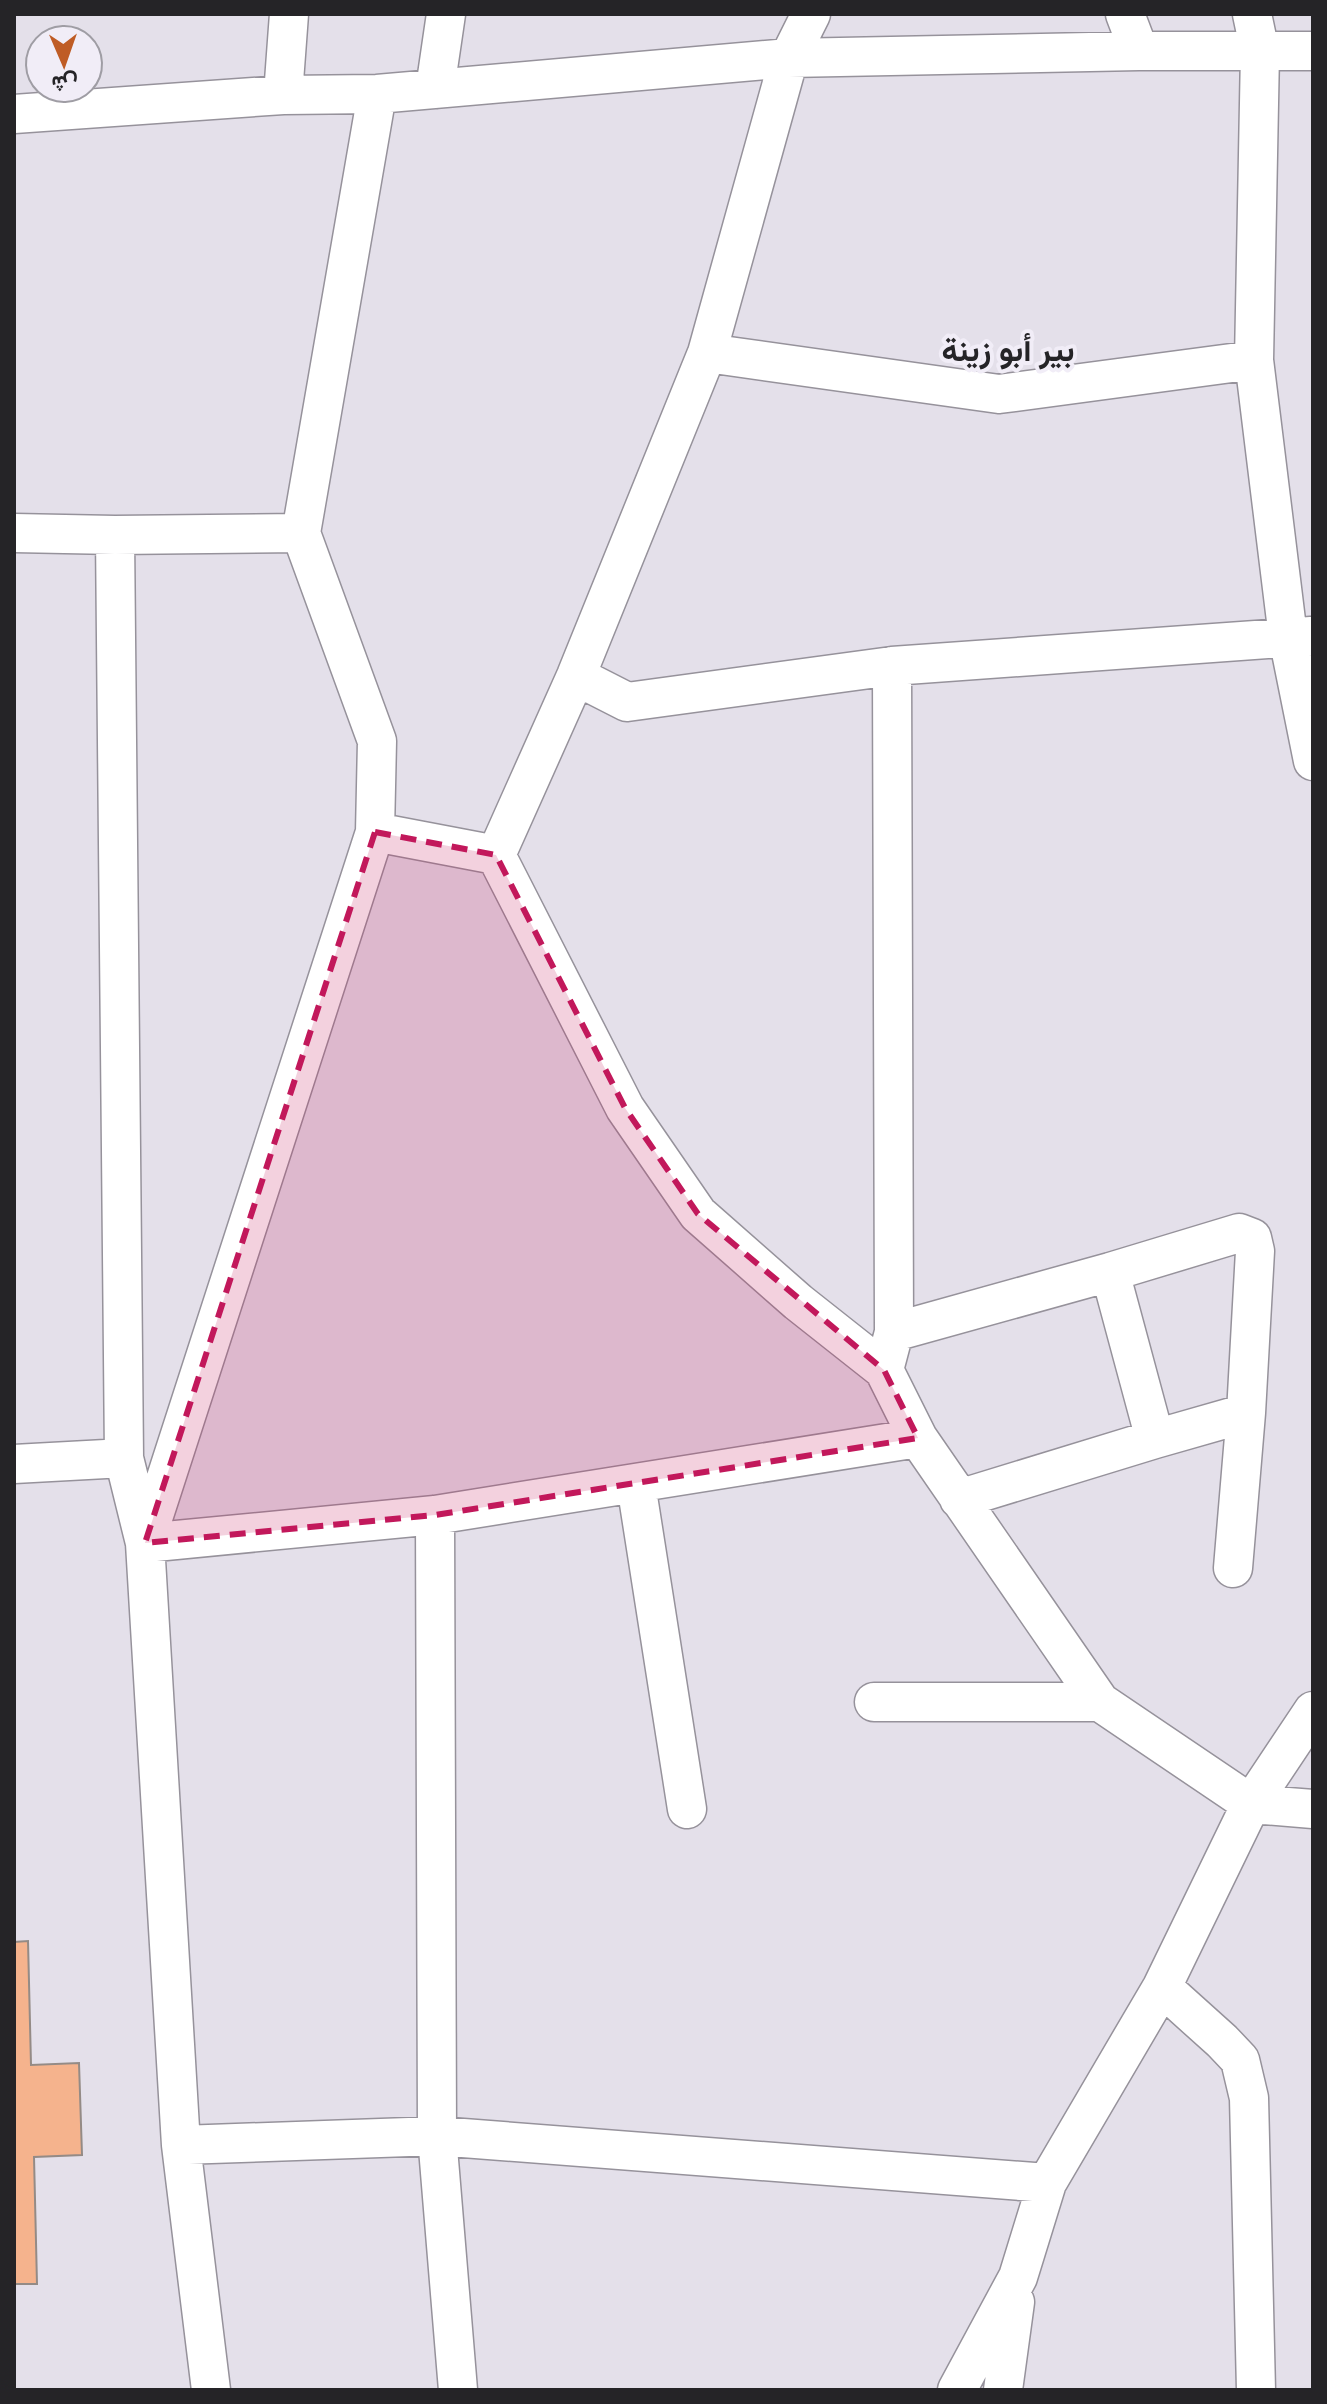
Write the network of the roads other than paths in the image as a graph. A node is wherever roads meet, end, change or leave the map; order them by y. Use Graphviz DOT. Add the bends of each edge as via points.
graph roads {
  1 [pos="289,14"];
  2 [pos="446,14"];
  3 [pos="811,14"];
  4 [pos="1125,14"];
  5 [pos="1252,14"];
  6 [pos="1139,51"];
  7 [pos="1313,51"];
  8 [pos="1260,52"];
  9 [pos="789,58"];
  10 [pos="435,89"];
  11 [pos="377,94"];
  12 [pos="283,95"];
  13 [pos="14,114"];
  14 [pos="707,353"];
  15 [pos="1254,360"];
  16 [pos="14,533"];
  17 [pos="301,533"];
  18 [pos="115,535"];
  19 [pos="1300,636"];
  20 [pos="892,666"];
  21 [pos="576,676"];
  22 [pos="1313,761"];
  23 [pos="375,832"];
  24 [pos="496,855"];
  25 [pos="1110,1272"];
  26 [pos="894,1332"];
  27 [pos="884,1370"];
  28 [pos="1246,1413"];
  29 [pos="918,1438"];
  30 [pos="1155,1439"];
  31 [pos="124,1458"];
  32 [pos="14,1464"];
  33 [pos="636,1484"];
  34 [pos="959,1499"];
  35 [pos="435,1515"];
  36 [pos="145,1543"];
  37 [pos="1233,1568"];
  38 [pos="874,1702"];
  39 [pos="1100,1702"];
  40 [pos="1313,1711"];
  41 [pos="1251,1804"];
  42 [pos="687,1809"];
  43 [pos="1313,1809"];
  44 [pos="1162,1987"];
  45 [pos="437,2136"];
  46 [pos="181,2145"];
  47 [pos="1047,2183"];
  48 [pos="1018,2277"];
  49 [pos="211,2390"];
  50 [pos="458,2390"];
  51 [pos="957,2390"];
  52 [pos="1003,2390"];
  53 [pos="1256,2390"];
  1 -- 12 [label="street"];
  2 -- 10 [label="street"];
  3 -- 9 [label="street"];
  4 -- 6 [label="street"];
  5 -- 8 [label="street"];
  6 -- 8 [label="street"];
  6 -- 9 [label="street"];
  7 -- 8 [label="street"];
  8 -- 15 [label="street"];
  9 -- 10 [label="street"];
  9 -- 14 [label="street"];
  10 -- 11 [label="street"];
  11 -- 12 [label="street"];
  11 -- 17 [label="street"];
  12 -- 13 [label="street"];
  14 -- 15 [label="street" via="999,394"];
  14 -- 21 [label="street"];
  15 -- 19 [label="street"];
  16 -- 18 [label="street"];
  17 -- 18 [label="street"];
  17 -- 23 [label="street" via="377,741"];
  18 -- 31 [label="street"];
  19 -- 20 [label="street"];
  19 -- 22 [label="street"];
  20 -- 21 [label="street" via="627,702"];
  20 -- 26 [label="street"];
  21 -- 24 [label="street"];
  23 -- 24 [label="street"];
  23 -- 36 [label="street"];
  24 -- 27 [label="street" via="625,1108 698,1214"];
  25 -- 26 [label="street"];
  25 -- 28 [label="street" via="1239,1233 1252,1238"];
  25 -- 30 [label="street"];
  26 -- 27 [label="street"];
  27 -- 29 [label="street"];
  28 -- 30 [label="street"];
  28 -- 37 [label="street"];
  29 -- 33 [label="street"];
  29 -- 34 [label="street"];
  30 -- 34 [label="street"];
  31 -- 32 [label="street"];
  31 -- 36 [label="street"];
  33 -- 35 [label="street"];
  33 -- 42 [label="street"];
  34 -- 39 [label="street"];
  35 -- 36 [label="street"];
  35 -- 45 [label="street"];
  36 -- 46 [label="street"];
  38 -- 39 [label="street"];
  39 -- 41 [label="street"];
  40 -- 41 [label="street"];
  41 -- 43 [label="street"];
  41 -- 44 [label="street"];
  44 -- 47 [label="street"];
  44 -- 53 [label="street" via="1240,2060 1249,2098"];
  45 -- 46 [label="street"];
  45 -- 47 [label="street"];
  45 -- 50 [label="street"];
  46 -- 49 [label="street"];
  47 -- 48 [label="street"];
  48 -- 51 [label="street"];
  48 -- 52 [label="street"];
}
